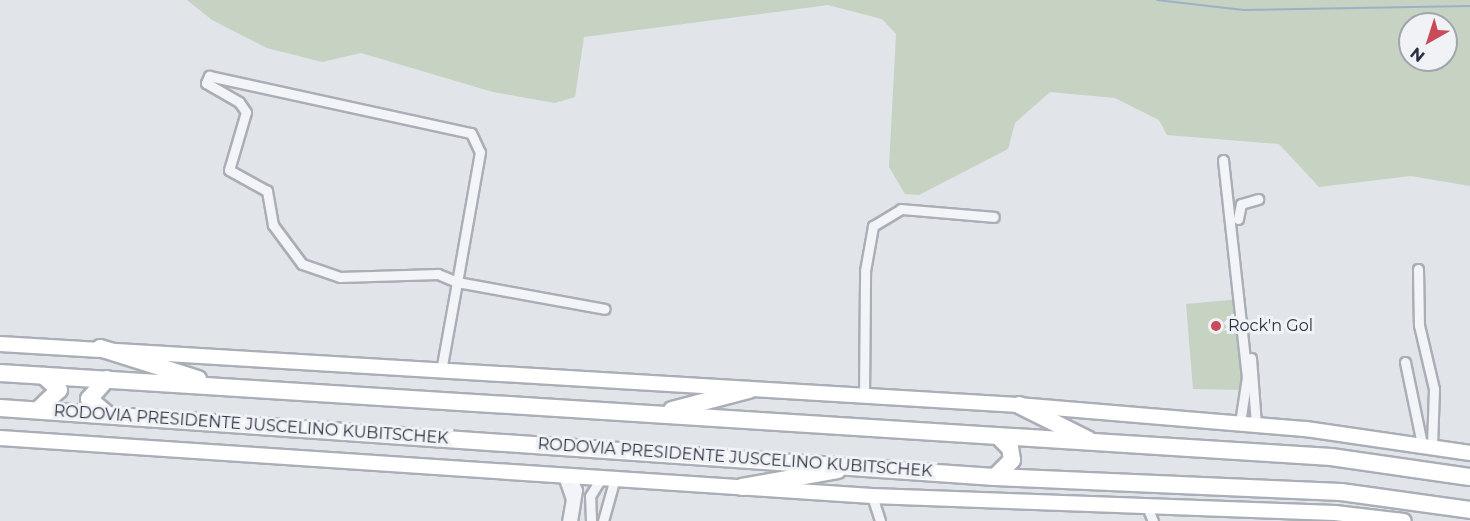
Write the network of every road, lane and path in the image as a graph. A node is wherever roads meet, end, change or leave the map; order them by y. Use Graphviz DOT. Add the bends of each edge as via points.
graph roads {
  1 [pos="1223,160"];
  2 [pos="1258,199"];
  3 [pos="994,217"];
  4 [pos="1418,269"];
  5 [pos="457,282"];
  6 [pos="605,309"];
  7 [pos="0,344"];
  8 [pos="100,348"];
  9 [pos="1405,362"];
  10 [pos="441,371"];
  11 [pos="0,373"];
  12 [pos="43,376"];
  13 [pos="106,379"];
  14 [pos="222,387"];
  15 [pos="749,390"];
  16 [pos="864,397"];
  17 [pos="1019,405"];
  18 [pos="0,408"];
  19 [pos="38,410"];
  20 [pos="657,414"];
  21 [pos="109,416"];
  22 [pos="1240,423"];
  23 [pos="1257,424"];
  24 [pos="998,436"];
  25 [pos="0,438"];
  26 [pos="1098,444"];
  27 [pos="1427,445"];
  28 [pos="1470,453"];
  29 [pos="864,466"];
  30 [pos="566,473"];
  31 [pos="609,477"];
  32 [pos="995,477"];
  33 [pos="1470,477"];
  34 [pos="742,487"];
  35 [pos="872,496"];
  36 [pos="577,506"];
  37 [pos="589,507"];
  38 [pos="1147,507"];
  39 [pos="1470,510"];
  40 [pos="571,519"];
  41 [pos="591,520"];
  42 [pos="603,521"];
  43 [pos="880,521"];
  44 [pos="1153,521"];
  45 [pos="1404,521"];
  1 -- 22 [label="street" via="1247,377"];
  2 -- 23 [label="street" via="1238,209"];
  3 -- 16 [label="street" via="901,208 873,226 865,271"];
  4 -- 27 [label="street" via="1419,325 1434,389"];
  5 -- 5 [label="street" via="438,274 340,277 302,264 273,225 267,191 229,170 246,112 206,78 222,76 471,134 480,152"];
  5 -- 6 [label="street"];
  5 -- 10 [label="street"];
  7 -- 8 [label="main road"];
  8 -- 10 [label="main road"];
  8 -- 14 [label="highway"];
  9 -- 27 [label="street"];
  10 -- 15 [label="main road"];
  11 -- 12 [label="highway"];
  12 -- 13 [label="highway"];
  12 -- 19 [label="highway" via="59,390"];
  13 -- 14 [label="highway"];
  13 -- 21 [label="highway" via="89,399"];
  14 -- 20 [label="highway"];
  15 -- 16 [label="main road"];
  15 -- 20 [label="highway"];
  16 -- 17 [label="main road"];
  17 -- 22 [label="main road"];
  17 -- 26 [label="highway"];
  18 -- 19 [label="highway, RODOVIA PRESIDENTE JUSCELINO KUBITSCHEK"];
  19 -- 21 [label="highway, RODOVIA PRESIDENTE JUSCELINO KUBITSCHEK"];
  20 -- 24 [label="highway"];
  21 -- 29 [label="highway, RODOVIA PRESIDENTE JUSCELINO KUBITSCHEK"];
  22 -- 23 [label="main road"];
  23 -- 27 [label="main road"];
  24 -- 26 [label="highway"];
  24 -- 32 [label="highway" via="1010,448 1012,460"];
  25 -- 30 [label="main road"];
  26 -- 33 [label="highway" via="1341,458"];
  27 -- 28 [label="main road"];
  29 -- 32 [label="highway, RODOVIA PRESIDENTE JUSCELINO KUBITSCHEK"];
  29 -- 34 [label="highway"];
  30 -- 31 [label="main road"];
  30 -- 36 [label="street"];
  30 -- 40 [label="street" via="572,499"];
  31 -- 34 [label="main road"];
  31 -- 37 [label="street"];
  31 -- 42 [label="street"];
  32 -- 39 [label="highway, RODOVIA PRESIDENTE JUSCELINO KUBITSCHEK" via="1341,492"];
  34 -- 35 [label="main road"];
  35 -- 38 [label="main road"];
  35 -- 43 [label="street"];
  36 -- 37 [label="street"];
  36 -- 40 [label="street"];
  37 -- 41 [label="street"];
  38 -- 44 [label="street"];
  38 -- 45 [label="main road" via="1335,513"];
  40 -- 41 [label="street"];
}
